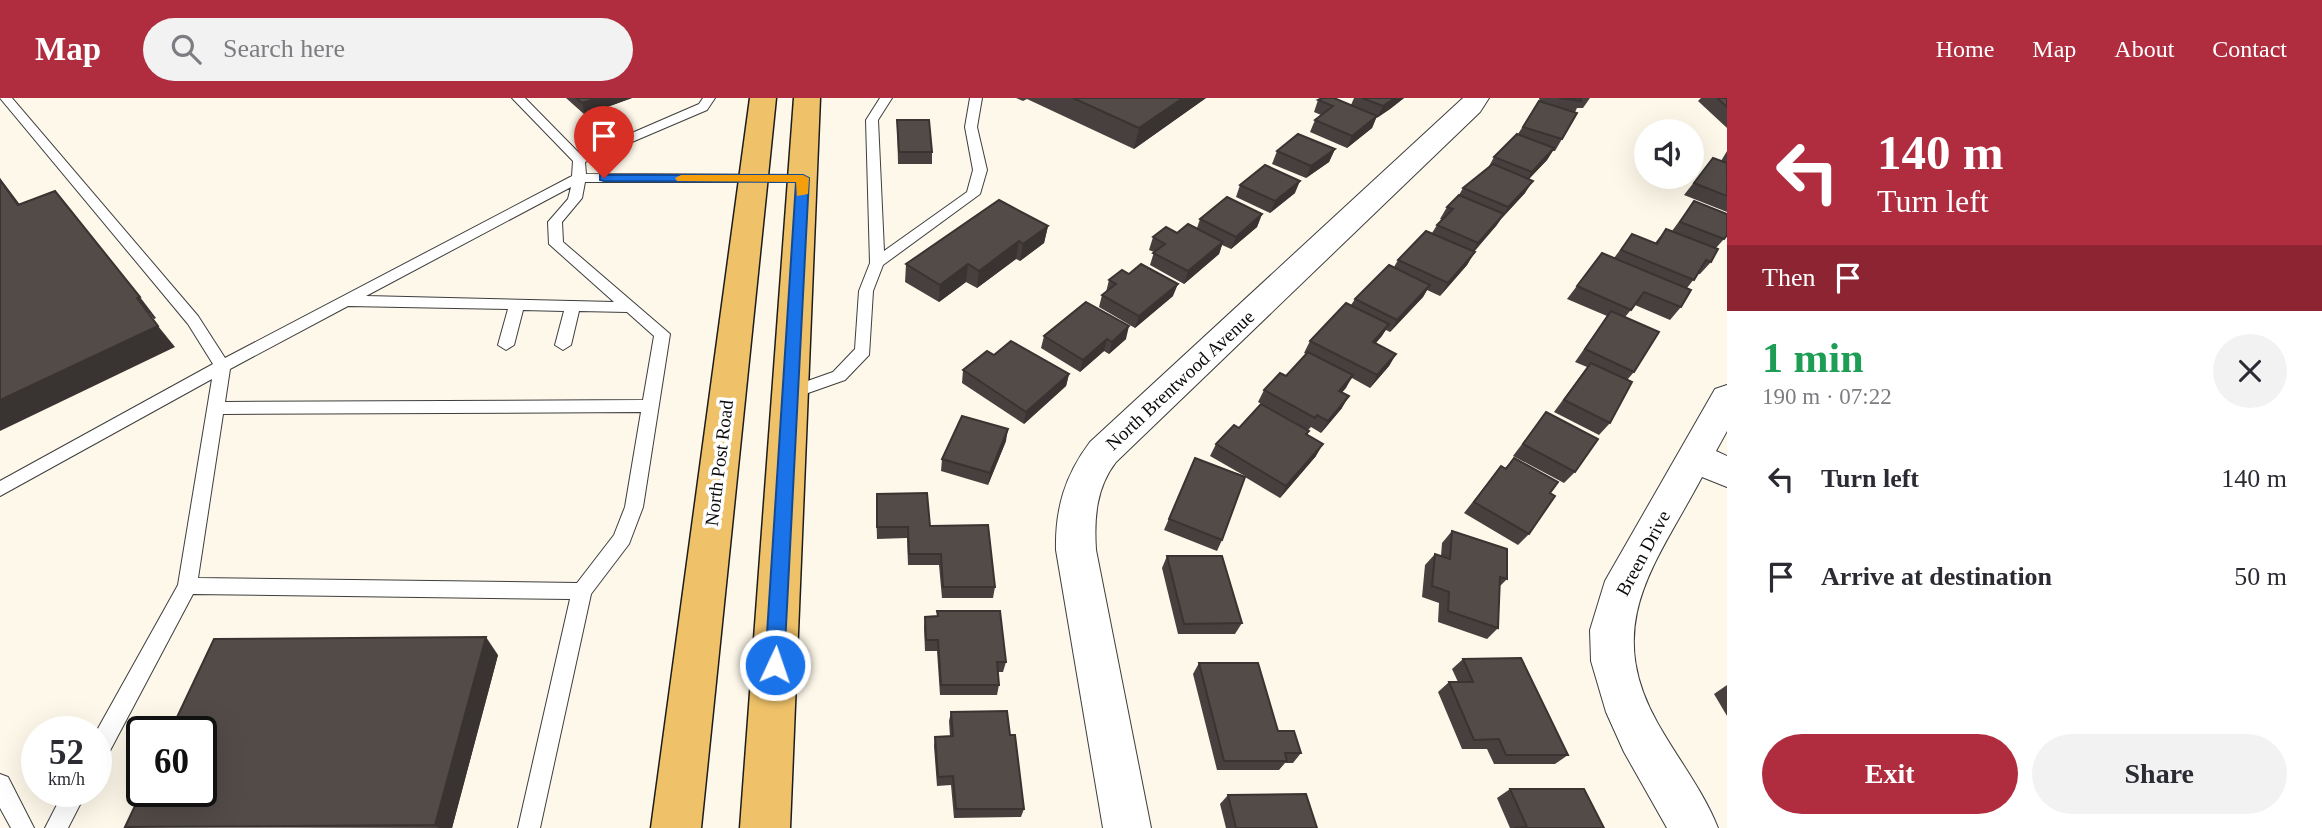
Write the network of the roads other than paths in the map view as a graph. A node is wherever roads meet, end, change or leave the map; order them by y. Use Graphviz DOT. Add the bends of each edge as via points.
graph roads {
  1 [pos="6,98"];
  2 [pos="518,98"];
  3 [pos="709,98"];
  4 [pos="763,98"];
  5 [pos="807,98"];
  6 [pos="886,98"];
  7 [pos="976,98"];
  8 [pos="1476,98"];
  9 [pos="579,160"];
  10 [pos="579,178"];
  11 [pos="803,178"];
  12 [pos="754,179"];
  13 [pos="877,263"];
  14 [pos="345,301"];
  15 [pos="517,304"];
  16 [pos="573,306"];
  17 [pos="629,307"];
  18 [pos="506,345"];
  19 [pos="562,345"];
  20 [pos="222,366"];
  21 [pos="790,393"];
  22 [pos="1727,398"];
  23 [pos="650,406"];
  24 [pos="215,408"];
  25 [pos="1711,464"];
  26 [pos="0,489"];
  27 [pos="187,586"];
  28 [pos="582,591"];
  29 [pos="112,724"];
  30 [pos="0,785"];
  31 [pos="67,807"];
  32 [pos="23,828"];
  33 [pos="56,828"];
  34 [pos="529,828"];
  35 [pos="676,828"];
  36 [pos="765,828"];
  37 [pos="1127,828"];
  38 [pos="1694,828"];
  1 -- 20 [label="lane" via="192,320"];
  2 -- 9 [label="lane"];
  3 -- 9 [label="lane" via="704,107"];
  4 -- 12 [label="main road, North Post Road"];
  5 -- 11 [label="main road"];
  6 -- 13 [label="lane" via="872,120"];
  7 -- 13 [label="lane" via="971,127 980,170 973,194"];
  8 -- 37 [label="street, North Brentwood Avenue" via="1103,452 1083,484 1076,509 1076,550"];
  9 -- 10 [label="lane"];
  10 -- 12 [label="lane"];
  10 -- 14 [label="lane"];
  10 -- 17 [label="lane" via="575,200 559,214 553,228 556,244"];
  11 -- 12 [label="lane"];
  11 -- 21 [label="main road"];
  12 -- 35 [label="main road, North Post Road"];
  13 -- 21 [label="lane" via="866,291 863,351 839,376"];
  14 -- 15 [label="lane"];
  14 -- 20 [label="lane"];
  15 -- 16 [label="lane"];
  15 -- 18 [label="lane"];
  16 -- 17 [label="lane"];
  16 -- 19 [label="lane"];
  17 -- 23 [label="lane" via="662,334"];
  20 -- 24 [label="lane"];
  20 -- 26 [label="lane"];
  21 -- 36 [label="main road"];
  22 -- 25 [label="street, Breen Drive"];
  23 -- 24 [label="lane" via="489,399"];
  23 -- 28 [label="lane" via="634,507 622,538"];
  24 -- 27 [label="lane"];
  25 -- 38 [label="street, Breen Drive" via="1619,594 1611,639 1630,713"];
  27 -- 28 [label="lane"];
  27 -- 29 [label="lane"];
  28 -- 34 [label="lane"];
  30 -- 32 [label="lane"];
  31 -- 33 [label="lane"];
}
